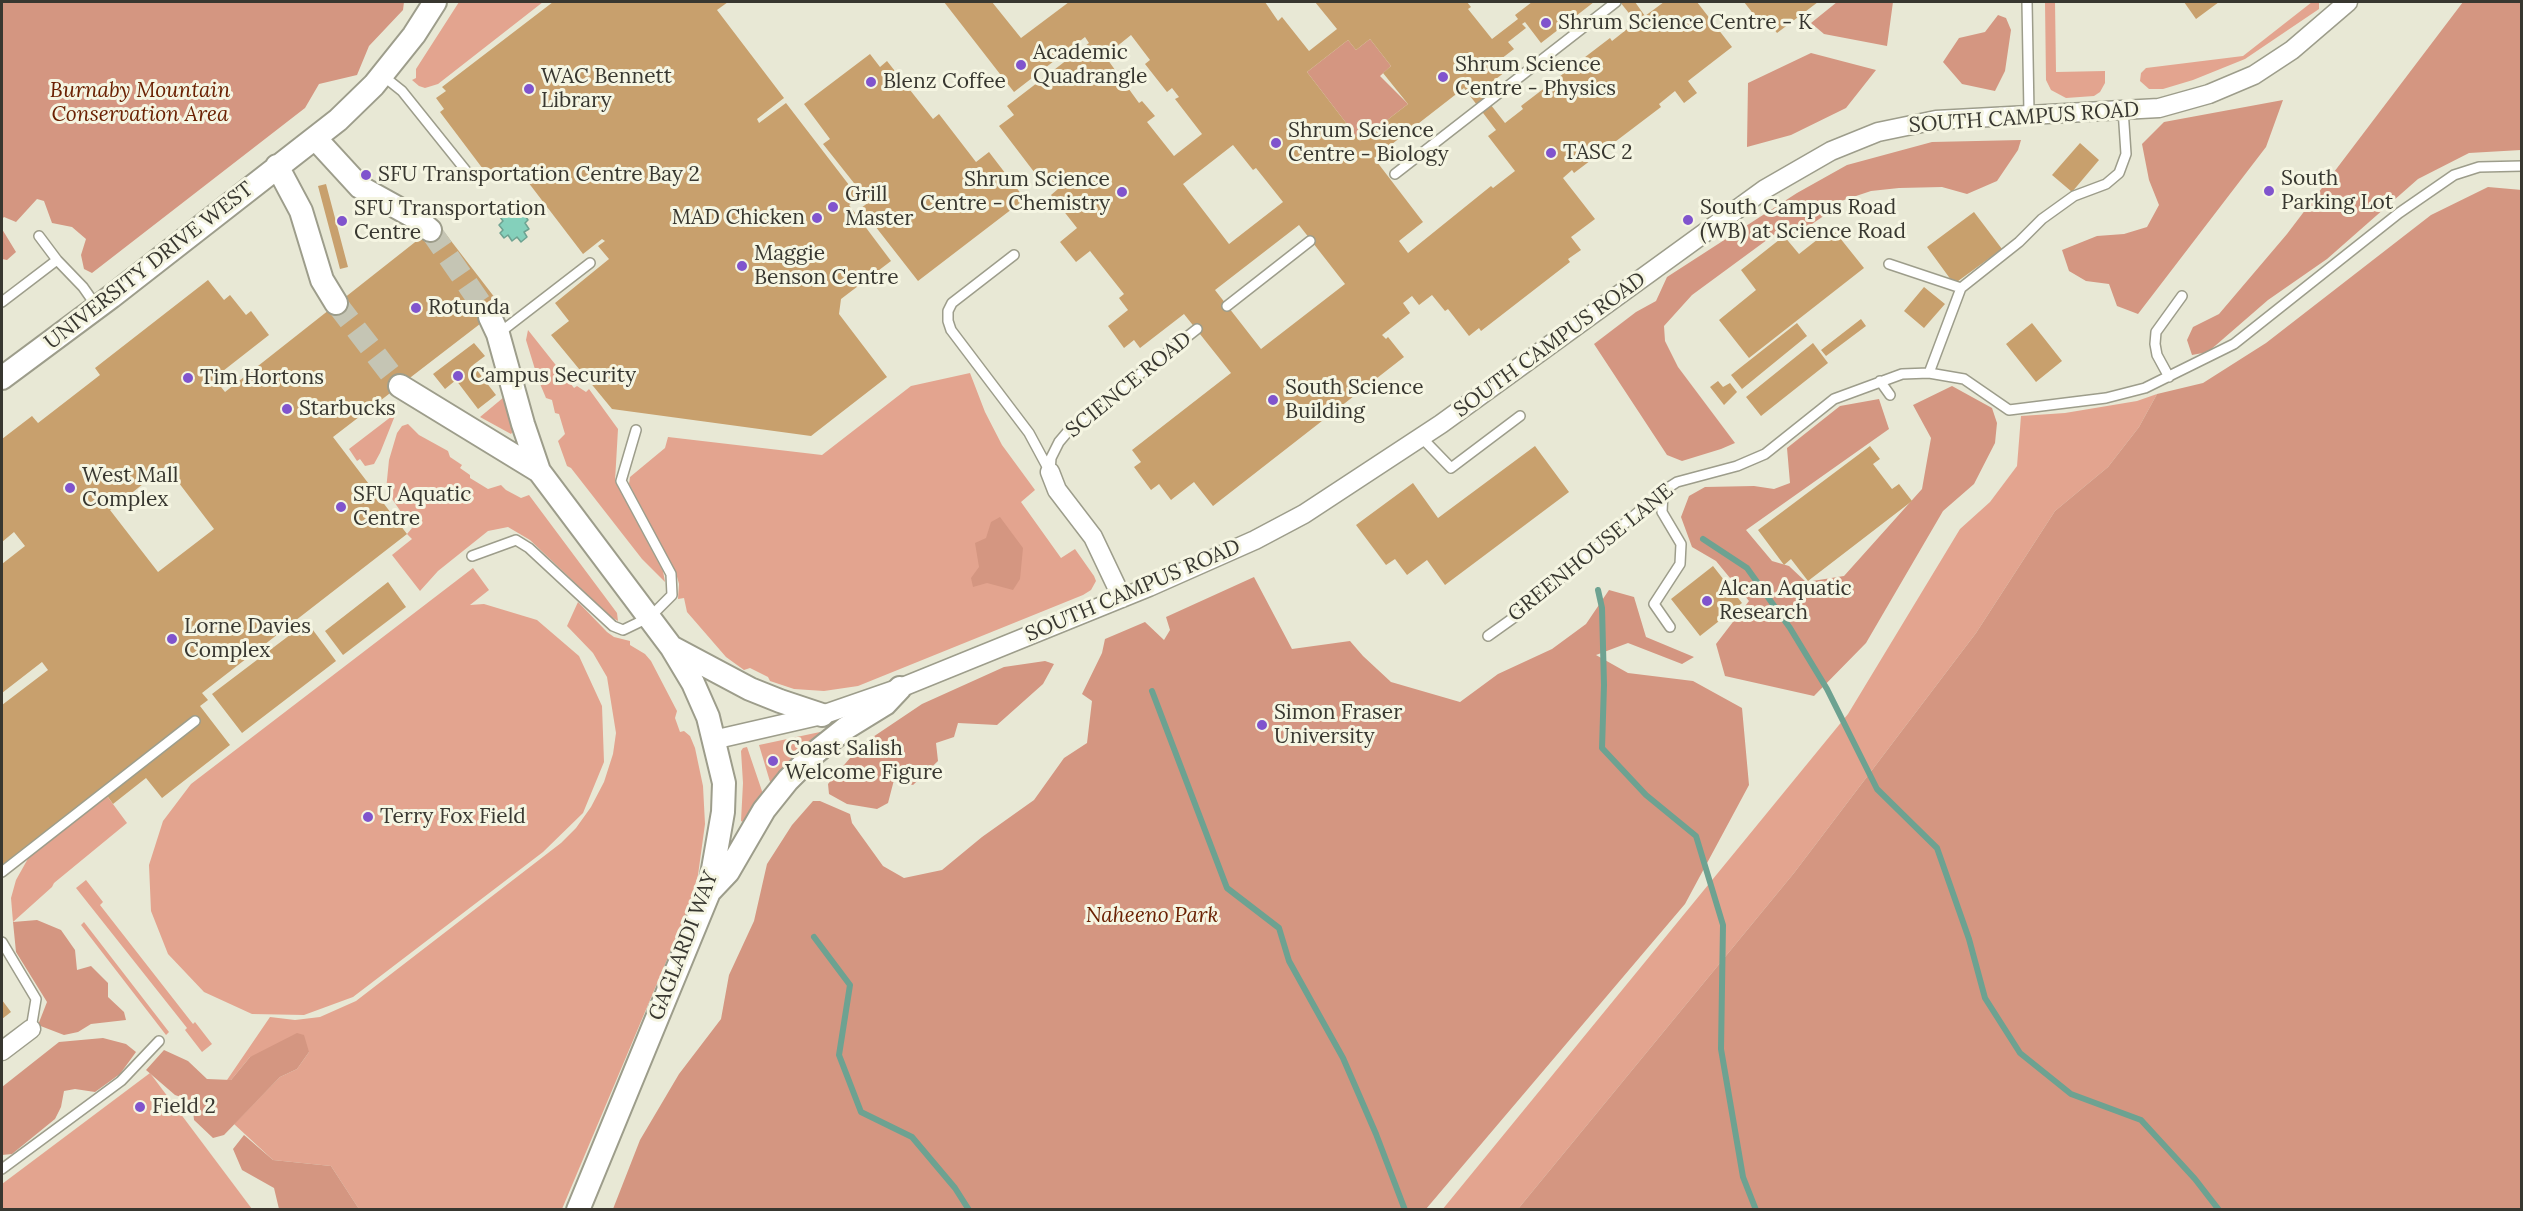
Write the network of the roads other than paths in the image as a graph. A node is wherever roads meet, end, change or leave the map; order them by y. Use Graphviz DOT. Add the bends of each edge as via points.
graph roads {
  1 [pos="435,2"];
  2 [pos="1616,2"];
  3 [pos="2027,2"];
  4 [pos="2348,2"];
  5 [pos="382,75"];
  6 [pos="2123,109"];
  7 [pos="2030,113"];
  8 [pos="315,138"];
  9 [pos="277,166"];
  10 [pos="2522,166"];
  11 [pos="467,172"];
  12 [pos="1395,174"];
  13 [pos="430,230"];
  14 [pos="39,236"];
  15 [pos="1311,241"];
  16 [pos="1014,255"];
  17 [pos="57,260"];
  18 [pos="590,263"];
  19 [pos="1889,264"];
  20 [pos="1961,288"];
  21 [pos="2182,296"];
  22 [pos="2,302"];
  23 [pos="336,303"];
  24 [pos="1227,306"];
  25 [pos="97,307"];
  26 [pos="494,325"];
  27 [pos="1197,329"];
  28 [pos="1929,373"];
  29 [pos="2169,377"];
  30 [pos="2,378"];
  31 [pos="1880,381"];
  32 [pos="399,386"];
  33 [pos="1890,395"];
  34 [pos="1520,416"];
  35 [pos="636,430"];
  36 [pos="1421,437"];
  37 [pos="539,471"];
  38 [pos="1050,472"];
  39 [pos="1663,491"];
  40 [pos="472,556"];
  41 [pos="1122,598"];
  42 [pos="650,617"];
  43 [pos="1670,627"];
  44 [pos="1488,636"];
  45 [pos="672,648"];
  46 [pos="900,688"];
  47 [pos="822,715"];
  48 [pos="195,721"];
  49 [pos="713,740"];
  50 [pos="2,872"];
  51 [pos="709,892"];
  52 [pos="2,942"];
  53 [pos="31,1029"];
  54 [pos="159,1041"];
  55 [pos="2,1051"];
  56 [pos="2,1169"];
  57 [pos="578,1209"];
  1 -- 5 [label="street, UNIVERSITY DRIVE WEST"];
  2 -- 12 [label="lane"];
  3 -- 7 [label="lane"];
  4 -- 6 [label="street, SOUTH CAMPUS ROAD" via="2292,50 2254,75 2209,94 2159,108"];
  5 -- 8 [label="street, UNIVERSITY DRIVE WEST"];
  5 -- 11 [label="lane" via="402,91"];
  6 -- 7 [label="street, SOUTH CAMPUS ROAD"];
  6 -- 20 [label="lane" via="2126,154 2119,174 2106,184 2074,196 2042,219"];
  7 -- 36 [label="street, SOUTH CAMPUS ROAD" via="1912,124 1831,150 1765,189"];
  8 -- 9 [label="street, UNIVERSITY DRIVE WEST"];
  8 -- 13 [label="street" via="360,187"];
  9 -- 23 [label="street" via="301,211 322,280"];
  9 -- 25 [label="street, UNIVERSITY DRIVE WEST"];
  10 -- 29 [label="lane, GREENHOUSE LANE" via="2479,167 2454,175 2399,213 2234,344"];
  14 -- 17 [label="lane"];
  15 -- 24 [label="lane"];
  16 -- 38 [label="lane" via="952,303 948,321 1029,433"];
  17 -- 22 [label="lane"];
  17 -- 25 [label="lane"];
  18 -- 26 [label="lane"];
  19 -- 20 [label="lane"];
  20 -- 28 [label="lane"];
  21 -- 29 [label="lane" via="2156,332 2157,355"];
  25 -- 30 [label="street, UNIVERSITY DRIVE WEST"];
  26 -- 37 [label="street, GAGLARDI WAY"];
  27 -- 38 [label="lane, SCIENCE ROAD" via="1070,429 1051,458"];
  28 -- 29 [label="lane, GREENHOUSE LANE" via="1964,379 2009,410 2106,398"];
  28 -- 31 [label="lane, GREENHOUSE LANE" via="1902,374"];
  31 -- 33 [label="lane"];
  31 -- 39 [label="lane, GREENHOUSE LANE" via="1834,399 1765,454 1677,482"];
  32 -- 37 [label="street, GAGLARDI WAY"];
  34 -- 36 [label="lane" via="1451,468"];
  35 -- 42 [label="lane" via="621,481 671,574 672,595"];
  36 -- 41 [label="street, SOUTH CAMPUS ROAD" via="1304,514 1255,540"];
  37 -- 42 [label="street, GAGLARDI WAY"];
  38 -- 41 [label="street" via="1057,490 1093,537"];
  39 -- 43 [label="lane" via="1662,512 1681,544 1680,564 1654,604"];
  39 -- 44 [label="lane, GREENHOUSE LANE"];
  40 -- 42 [label="lane" via="516,540 613,626 623,630"];
  41 -- 46 [label="street, SOUTH CAMPUS ROAD"];
  42 -- 45 [label="street, GAGLARDI WAY"];
  45 -- 47 [label="street" via="750,688"];
  45 -- 49 [label="street, GAGLARDI WAY" via="693,683"];
  46 -- 47 [label="street, SOUTH CAMPUS ROAD"];
  46 -- 51 [label="street" via="885,704 816,752 788,780 764,810 728,872"];
  47 -- 49 [label="street, SOUTH CAMPUS ROAD"];
  48 -- 50 [label="lane"];
  49 -- 51 [label="street, GAGLARDI WAY" via="724,783"];
  51 -- 57 [label="street, GAGLARDI WAY"];
  52 -- 53 [label="lane" via="36,999"];
  53 -- 55 [label="street"];
  54 -- 56 [label="lane" via="121,1081"];
}
